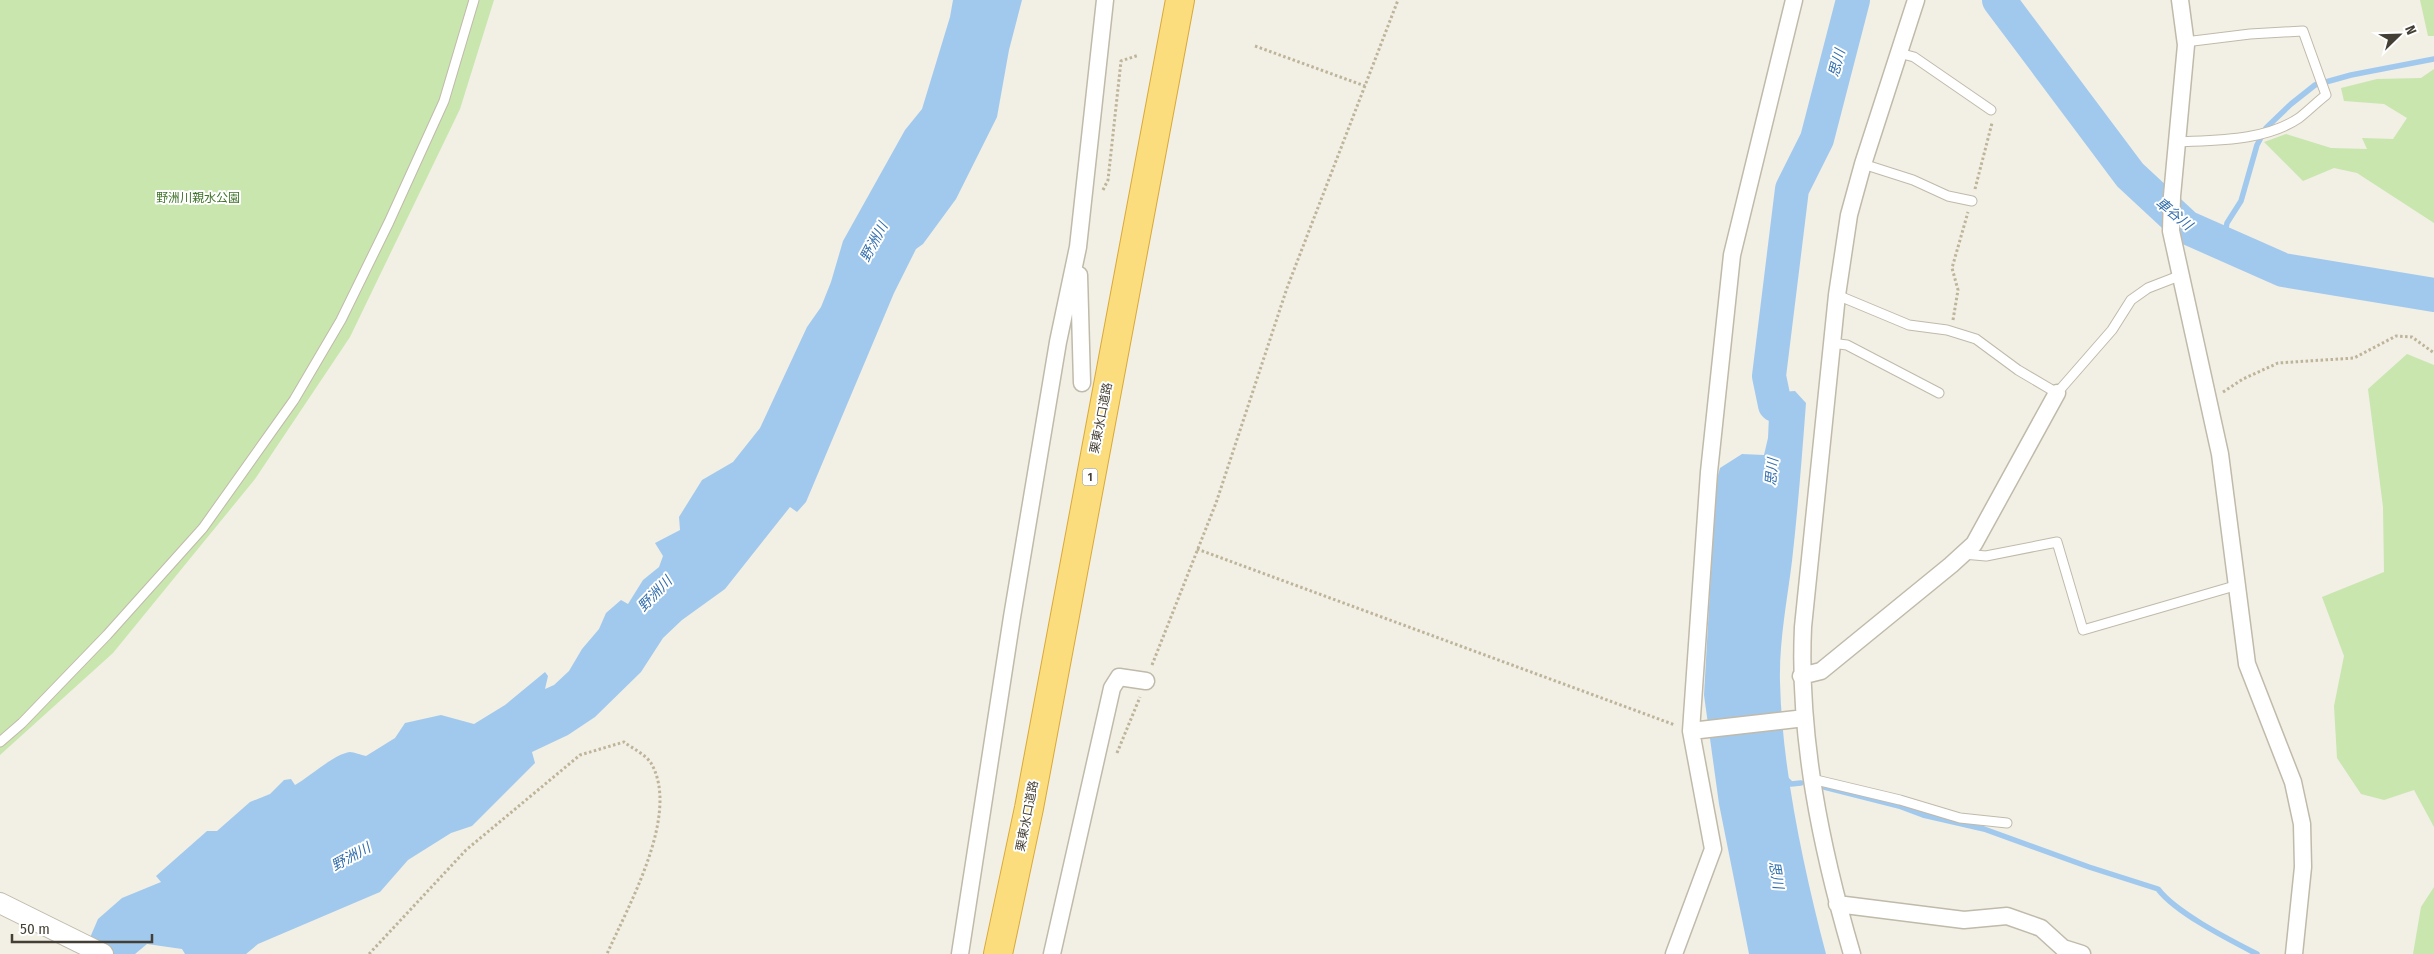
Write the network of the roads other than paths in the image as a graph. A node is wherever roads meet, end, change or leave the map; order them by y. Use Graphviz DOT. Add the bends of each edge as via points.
graph roads {
  1 [pos="474,0"];
  2 [pos="1105,0"];
  3 [pos="1180,0"];
  4 [pos="1794,0"];
  5 [pos="1916,0"];
  6 [pos="2180,0"];
  7 [pos="2185,42"];
  8 [pos="1899,53"];
  9 [pos="1991,110"];
  10 [pos="2178,142"];
  11 [pos="1863,164"];
  12 [pos="1972,201"];
  13 [pos="1078,247"];
  14 [pos="2179,276"];
  15 [pos="1837,295"];
  16 [pos="1831,343"];
  17 [pos="1082,383"];
  18 [pos="1939,393"];
  19 [pos="2057,393"];
  20 [pos="1963,554"];
  21 [pos="2238,585"];
  22 [pos="1801,676"];
  23 [pos="1146,681"];
  24 [pos="1800,719"];
  25 [pos="1697,730"];
  26 [pos="0,742"];
  27 [pos="1812,778"];
  28 [pos="2007,823"];
  29 [pos="0,902"];
  30 [pos="1837,904"];
  31 [pos="103,954"];
  32 [pos="960,954"];
  33 [pos="998,954"];
  34 [pos="1052,954"];
  35 [pos="1674,954"];
  36 [pos="1852,954"];
  37 [pos="2082,954"];
  38 [pos="2294,954"];
  1 -- 26 [label="lane" via="444,101 390,222 341,320 294,400 203,528 100,642"];
  2 -- 13 [label="street"];
  3 -- 33 [label="highway, 栗東水口道路 / 1" via="1029,808"];
  4 -- 25 [label="street" via="1732,255 1709,472"];
  5 -- 8 [label="street"];
  6 -- 7 [label="street"];
  7 -- 10 [label="street"];
  7 -- 10 [label="lane" via="2302,31 2326,95 2298,118 2268,131 2230,140"];
  8 -- 9 [label="lane" via="1914,57"];
  8 -- 11 [label="street"];
  10 -- 14 [label="street" via="2171,231"];
  11 -- 12 [label="lane" via="1913,180 1948,196"];
  11 -- 15 [label="street" via="1849,215"];
  13 -- 17 [label="street"];
  13 -- 32 [label="street" via="1058,342"];
  14 -- 19 [label="lane" via="2148,288 2131,300 2112,330"];
  14 -- 21 [label="street" via="2220,454"];
  15 -- 16 [label="street"];
  15 -- 19 [label="lane" via="1909,325 1947,330 1976,339"];
  16 -- 18 [label="lane" via="1847,345"];
  16 -- 22 [label="street"];
  19 -- 20 [label="street" via="1974,544"];
  20 -- 21 [label="lane" via="1986,556 2057,542 2083,630"];
  20 -- 22 [label="street" via="1821,671"];
  21 -- 38 [label="street" via="2247,664 2293,782 2302,824 2303,867"];
  22 -- 24 [label="street"];
  23 -- 34 [label="street" via="1119,677 1112,688"];
  24 -- 25 [label="street"];
  24 -- 27 [label="street"];
  25 -- 35 [label="street" via="1713,849"];
  27 -- 28 [label="lane" via="1960,818"];
  27 -- 30 [label="street"];
  29 -- 31 [label="street"];
  30 -- 36 [label="street"];
  30 -- 37 [label="street" via="1964,920 2007,916 2041,928 2063,948"];
}
